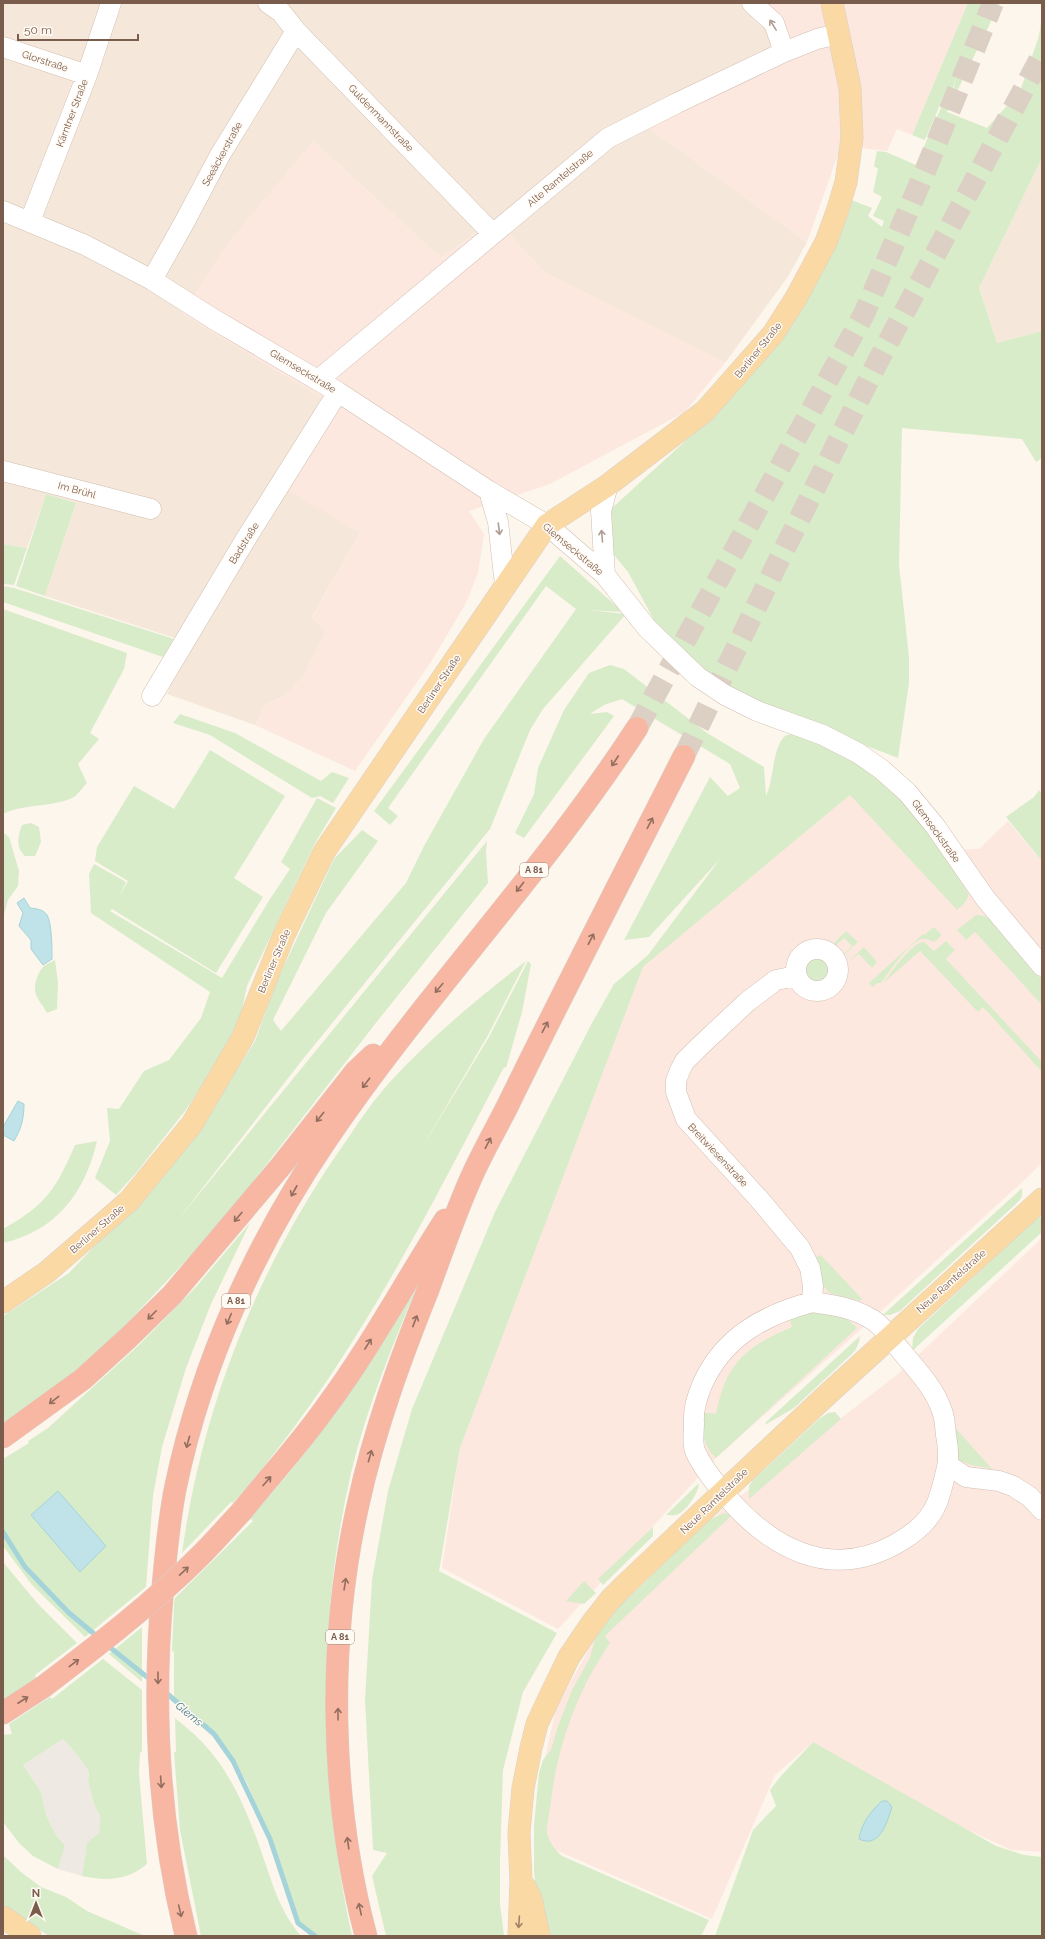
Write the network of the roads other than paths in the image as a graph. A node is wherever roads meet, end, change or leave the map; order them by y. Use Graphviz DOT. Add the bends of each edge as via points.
graph roads {
  1 [pos="111,3"];
  2 [pos="752,3"];
  3 [pos="832,3"];
  4 [pos="280,6"];
  5 [pos="296,30"];
  6 [pos="838,34"];
  7 [pos="3,47"];
  8 [pos="784,52"];
  9 [pos="87,75"];
  10 [pos="3,211"];
  11 [pos="30,221"];
  12 [pos="493,234"];
  13 [pos="152,280"];
  14 [pos="318,380"];
  15 [pos="338,392"];
  16 [pos="3,471"];
  17 [pos="608,485"];
  18 [pos="489,491"];
  19 [pos="151,509"];
  20 [pos="546,525"];
  21 [pos="605,575"];
  22 [pos="505,584"];
  23 [pos="152,696"];
  24 [pos="637,728"];
  25 [pos="684,756"];
  26 [pos="1042,966"];
  27 [pos="796,976"];
  28 [pos="423,1007"];
  29 [pos="471,1178"];
  30 [pos="1042,1199"];
  31 [pos="3,1302"];
  32 [pos="812,1302"];
  33 [pos="889,1337"];
  34 [pos="10,1433"];
  35 [pos="948,1465"];
  36 [pos="723,1492"];
  37 [pos="1042,1510"];
  38 [pos="3,1713"];
  39 [pos="521,1881"];
  40 [pos="3,1917"];
  41 [pos="30,1936"];
  42 [pos="186,1936"];
  43 [pos="366,1936"];
  44 [pos="519,1936"];
  45 [pos="538,1936"];
  1 -- 9 [label="street, Kärntner Straße"];
  8 -- 2 [label="street, one-way" via="774,23"];
  3 -- 6 [label="main road, Berliner Straße"];
  4 -- 5 [label="street, Guldenmannstraße"];
  5 -- 12 [label="street, Guldenmannstraße"];
  5 -- 13 [label="street, Seeäckerstraße" via="220,155"];
  6 -- 8 [label="street, Alte Ramtelstraße"];
  6 -- 17 [label="main road, Berliner Straße" via="850,88 852,138 846,182 826,242 777,328 743,370 705,411"];
  7 -- 9 [label="street, Glorstraße"];
  8 -- 12 [label="street, Alte Ramtelstraße" via="608,138"];
  9 -- 11 [label="street, Kärntner Straße"];
  10 -- 11 [label="street, Glemseckstraße"];
  11 -- 13 [label="street, Glemseckstraße" via="86,245"];
  12 -- 14 [label="street, Alte Ramtelstraße"];
  13 -- 14 [label="street, Glemseckstraße"];
  14 -- 15 [label="street, Glemseckstraße"];
  15 -- 18 [label="street, Glemseckstraße"];
  15 -- 23 [label="street, Badstraße"];
  16 -- 19 [label="street, Im Brühl"];
  17 -- 20 [label="main road, Berliner Straße"];
  21 -- 17 [label="street, one-way" via="600,510"];
  18 -- 20 [label="street, Glemseckstraße"];
  18 -- 22 [label="street, one-way" via="498,522"];
  20 -- 21 [label="street, Glemseckstraße"];
  20 -- 22 [label="main road, Berliner Straße"];
  21 -- 26 [label="street, Glemseckstraße" via="647,628 698,677 725,695 757,711 823,736 858,753 902,787 935,826 985,898"];
  22 -- 31 [label="main road, Berliner Straße" via="324,852 283,937 243,1037 192,1124 129,1201 47,1272"];
  24 -- 28 [label="highway, A 81, one-way" via="575,818 494,922"];
  29 -- 25 [label="highway, A 81, one-way" via="538,1040"];
  27 -- 32 [label="street, Breitwiesenstraße" via="776,980 747,1002 685,1060 676,1081 676,1092 686,1119 800,1248 810,1268"];
  28 -- 34 [label="highway, one-way" via="356,1071 281,1166 172,1294 83,1379"];
  28 -- 42 [label="highway, A 81, one-way" via="363,1087 296,1187 242,1289 197,1406 176,1486 158,1639 158,1743 171,1870"];
  38 -- 29 [label="highway, A 81, one-way, bridge" via="43,1687 111,1635 200,1556 242,1511 293,1452 347,1378"];
  43 -- 29 [label="highway, A 81, one-way" via="354,1882 342,1803 338,1731 343,1597 366,1468 388,1397"];
  30 -- 33 [label="main road, Neue Ramtelstraße"];
  32 -- 33 [label="street" via="848,1308 874,1321"];
  32 -- 36 [label="street" via="788,1308 761,1320 722,1350 709,1370 693,1411 694,1449"];
  33 -- 35 [label="street" via="917,1369 942,1412 948,1444"];
  33 -- 36 [label="main road, Neue Ramtelstraße"];
  35 -- 36 [label="street" via="938,1502 926,1523 908,1538 878,1554 854,1560 832,1560 784,1546 740,1512"];
  35 -- 37 [label="street" via="966,1477 999,1481 1012,1486 1030,1497"];
  36 -- 39 [label="main road, Neue Ramtelstraße" via="610,1600 569,1657 537,1724 526,1772 519,1832"];
  39 -- 44 [label="main road, Neue Ramtelstraße, one-way"];
  39 -- 45 [label="main road, Neue Ramtelstraße" via="531,1898"];
  40 -- 41 [label="main road"];
}
